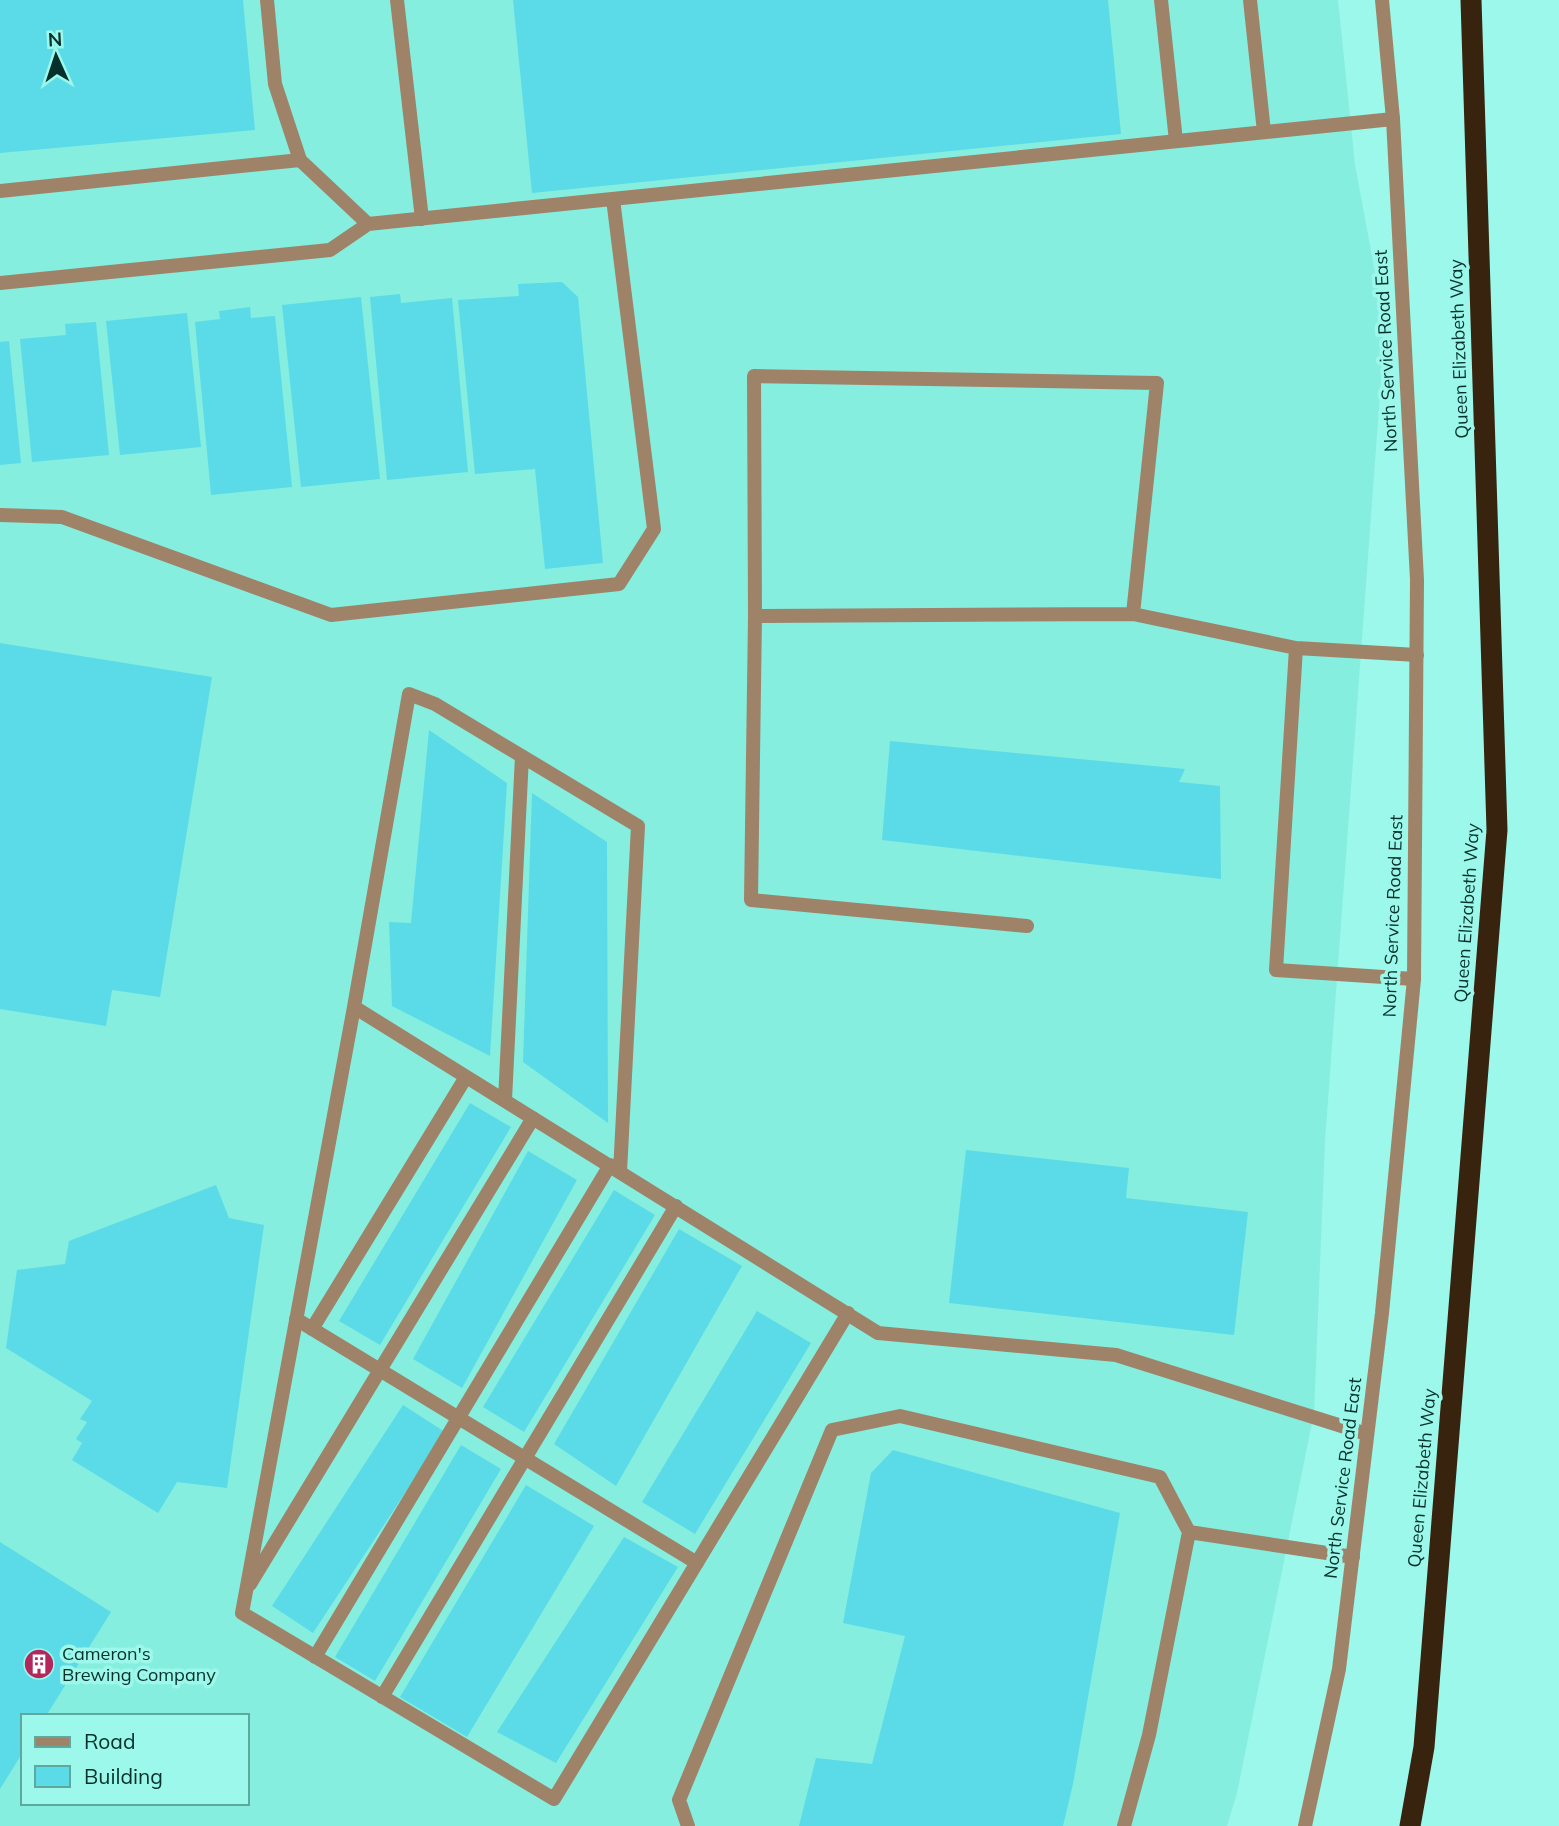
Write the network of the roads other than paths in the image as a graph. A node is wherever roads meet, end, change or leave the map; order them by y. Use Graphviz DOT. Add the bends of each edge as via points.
graph roads {
  1 [pos="267,0"];
  2 [pos="397,0"];
  3 [pos="1161,0"];
  4 [pos="1250,0"];
  5 [pos="1382,0"];
  6 [pos="1471,0"];
  7 [pos="1393,119"];
  8 [pos="1264,132"];
  9 [pos="1176,141"];
  10 [pos="300,160"];
  11 [pos="0,191"];
  12 [pos="613,199"];
  13 [pos="422,219"];
  14 [pos="368,224"];
  15 [pos="0,283"];
  16 [pos="0,515"];
  17 [pos="1133,614"];
  18 [pos="755,616"];
  19 [pos="1296,648"];
  20 [pos="1417,655"];
  21 [pos="522,756"];
  22 [pos="1027,926"];
  23 [pos="1414,979"];
  24 [pos="354,1007"];
  25 [pos="466,1077"];
  26 [pos="505,1100"];
  27 [pos="533,1118"];
  28 [pos="615,1169"];
  29 [pos="676,1206"];
  30 [pos="848,1313"];
  31 [pos="296,1319"];
  32 [pos="312,1329"];
  33 [pos="380,1370"];
  34 [pos="458,1418"];
  35 [pos="1367,1434"];
  36 [pos="525,1458"];
  37 [pos="1189,1532"];
  38 [pos="1353,1557"];
  39 [pos="697,1563"];
  40 [pos="246,1591"];
  41 [pos="316,1657"];
  42 [pos="382,1697"];
  43 [pos="688,1826"];
  44 [pos="1124,1826"];
  45 [pos="1305,1826"];
  46 [pos="1410,1826"];
  1 -- 10 [label="street" via="275,84"];
  2 -- 13 [label="street"];
  3 -- 9 [label="street"];
  4 -- 8 [label="street"];
  5 -- 7 [label="street, North Service Road East"];
  6 -- 46 [label="highway, Queen Elizabeth Way" via="1497,830 1425,1733"];
  7 -- 8 [label="street"];
  7 -- 20 [label="street, North Service Road East"];
  8 -- 9 [label="street"];
  9 -- 12 [label="street"];
  10 -- 11 [label="street"];
  10 -- 14 [label="street"];
  12 -- 13 [label="street"];
  12 -- 16 [label="street" via="654,530 619,584 331,615 62,517"];
  13 -- 14 [label="street"];
  14 -- 15 [label="street" via="331,250"];
  17 -- 18 [label="street"];
  17 -- 18 [label="street" via="1157,383 754,376"];
  17 -- 19 [label="street"];
  18 -- 22 [label="street" via="751,900"];
  19 -- 20 [label="street"];
  19 -- 23 [label="street" via="1276,970"];
  20 -- 23 [label="street, North Service Road East"];
  21 -- 24 [label="street" via="435,704 409,694"];
  21 -- 26 [label="street"];
  21 -- 28 [label="street" via="638,826"];
  23 -- 35 [label="street, North Service Road East"];
  24 -- 25 [label="street"];
  24 -- 31 [label="street"];
  25 -- 26 [label="street"];
  25 -- 32 [label="street"];
  26 -- 27 [label="street"];
  27 -- 28 [label="street"];
  27 -- 33 [label="street"];
  28 -- 29 [label="street"];
  28 -- 34 [label="street"];
  29 -- 30 [label="street"];
  29 -- 36 [label="street"];
  30 -- 35 [label="street" via="878,1333 1116,1354"];
  30 -- 39 [label="street"];
  31 -- 32 [label="street"];
  31 -- 40 [label="street"];
  32 -- 33 [label="street"];
  33 -- 34 [label="street"];
  33 -- 40 [label="street"];
  34 -- 36 [label="street"];
  34 -- 41 [label="street"];
  35 -- 38 [label="street, North Service Road East"];
  36 -- 39 [label="street"];
  36 -- 42 [label="street"];
  37 -- 38 [label="street"];
  37 -- 43 [label="street" via="1160,1477 900,1416 832,1430 679,1800"];
  37 -- 44 [label="street" via="1149,1735"];
  38 -- 45 [label="street, North Service Road East" via="1339,1669"];
  39 -- 42 [label="street" via="554,1799"];
  40 -- 41 [label="street" via="242,1613"];
  41 -- 42 [label="street"];
}
